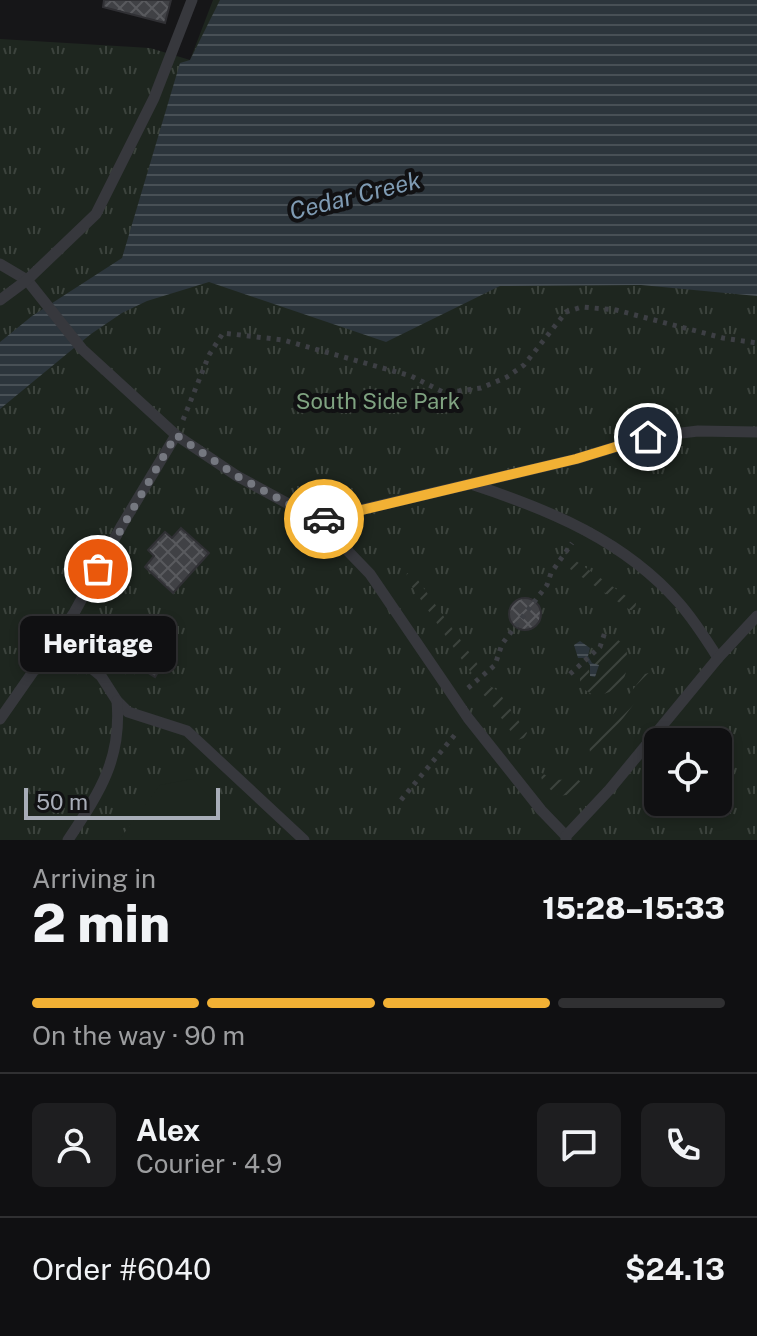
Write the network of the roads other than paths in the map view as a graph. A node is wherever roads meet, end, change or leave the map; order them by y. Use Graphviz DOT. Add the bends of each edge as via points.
graph roads {
  1 [pos="192,0"];
  2 [pos="0,264"];
  3 [pos="27,280"];
  4 [pos="0,300"];
  5 [pos="757,432"];
  6 [pos="176,435"];
  7 [pos="473,485"];
  8 [pos="318,520"];
  9 [pos="757,616"];
  10 [pos="56,639"];
  11 [pos="718,658"];
  12 [pos="117,701"];
  13 [pos="0,719"];
  14 [pos="566,838"];
  15 [pos="68,840"];
  16 [pos="304,840"];
  1 -- 3 [label="lane" via="154,98 96,214"];
  2 -- 3 [label="lane"];
  3 -- 4 [label="lane"];
  3 -- 6 [label="lane" via="82,349"];
  5 -- 7 [label="lane" via="648,437"];
  6 -- 8 [label="lane"];
  6 -- 10 [label="lane"];
  7 -- 8 [label="lane"];
  7 -- 11 [label="lane" via="529,503 633,561 680,604"];
  8 -- 14 [label="lane" via="370,574 468,718"];
  9 -- 11 [label="lane"];
  10 -- 12 [label="lane" via="101,676"];
  10 -- 13 [label="lane"];
  11 -- 14 [label="lane"];
  12 -- 15 [label="lane" via="118,743 110,766"];
  12 -- 16 [label="lane" via="142,718 187,731"];
}
